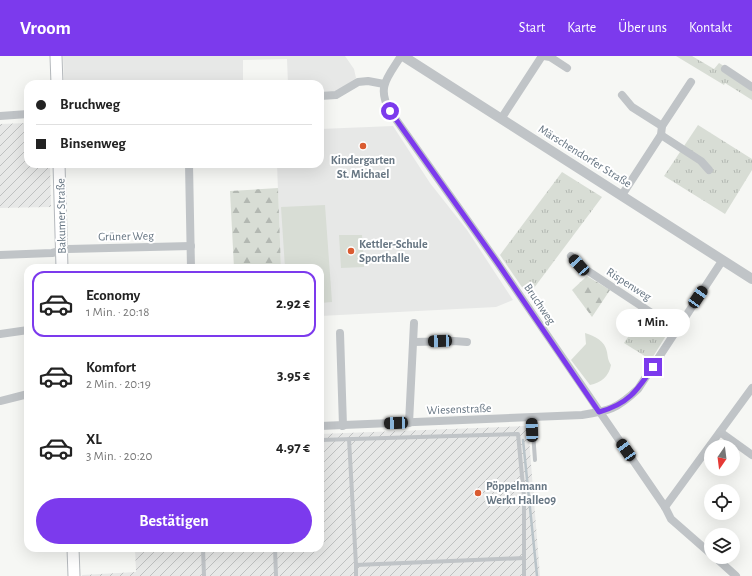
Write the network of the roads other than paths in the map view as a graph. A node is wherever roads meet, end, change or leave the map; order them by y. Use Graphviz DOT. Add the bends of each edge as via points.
graph roads {
  1 [pos="56,56"];
  2 [pos="543,56"];
  3 [pos="407,57"];
  4 [pos="567,68"];
  5 [pos="725,70"];
  6 [pos="57,80"];
  7 [pos="691,82"];
  8 [pos="384,84"];
  9 [pos="752,87"];
  10 [pos="622,95"];
  11 [pos="324,96"];
  12 [pos="24,114"];
  13 [pos="0,116"];
  14 [pos="501,119"];
  15 [pos="662,130"];
  16 [pos="59,168"];
  17 [pos="189,168"];
  18 [pos="709,170"];
  19 [pos="622,196"];
  20 [pos="191,246"];
  21 [pos="62,251"];
  22 [pos="0,255"];
  23 [pos="571,256"];
  24 [pos="722,260"];
  25 [pos="62,264"];
  26 [pos="191,264"];
  27 [pos="752,279"];
  28 [pos="414,323"];
  29 [pos="676,329"];
  30 [pos="24,331"];
  31 [pos="340,333"];
  32 [pos="0,334"];
  33 [pos="414,342"];
  34 [pos="467,342"];
  35 [pos="752,388"];
  36 [pos="24,395"];
  37 [pos="0,401"];
  38 [pos="599,412"];
  39 [pos="532,418"];
  40 [pos="409,423"];
  41 [pos="324,426"];
  42 [pos="342,426"];
  43 [pos="720,432"];
  44 [pos="350,439"];
  45 [pos="324,440"];
  46 [pos="752,455"];
  47 [pos="535,460"];
  48 [pos="665,507"];
  49 [pos="704,548"];
  50 [pos="73,552"];
  51 [pos="203,552"];
  52 [pos="275,552"];
  53 [pos="524,558"];
  54 [pos="723,564"];
  55 [pos="356,565"];
  56 [pos="74,576"];
  57 [pos="204,576"];
  58 [pos="276,576"];
  59 [pos="356,576"];
  60 [pos="524,576"];
  61 [pos="736,576"];
  1 -- 6 [label="main road"];
  2 -- 4 [label="street" via="550,57"];
  2 -- 14 [label="street"];
  3 -- 8 [label="street"];
  3 -- 14 [label="street, Märschendorfer Straße"];
  5 -- 9 [label="street"];
  7 -- 15 [label="street"];
  8 -- 11 [label="street" via="368,80 358,82 336,95"];
  8 -- 38 [label="street, Bruchweg" via="384,101 390,111"];
  10 -- 15 [label="street" via="632,107"];
  12 -- 13 [label="street"];
  14 -- 19 [label="street, Märschendorfer Straße"];
  15 -- 18 [label="street"];
  15 -- 19 [label="street"];
  16 -- 21 [label="main road, Bakumer Straße"];
  17 -- 20 [label="street"];
  19 -- 24 [label="street, Märschendorfer Straße"];
  20 -- 21 [label="street, Grüner Weg"];
  20 -- 26 [label="street"];
  21 -- 22 [label="street, Grüner Weg"];
  21 -- 25 [label="main road, Bakumer Straße"];
  23 -- 29 [label="street, Rispenweg" via="579,265"];
  24 -- 27 [label="street, Märschendorfer Straße"];
  24 -- 29 [label="street, Wiesenstraße"];
  28 -- 33 [label="street"];
  29 -- 38 [label="street, Wiesenstraße" via="638,390 614,408"];
  30 -- 32 [label="street"];
  31 -- 42 [label="street"];
  33 -- 34 [label="street"];
  33 -- 40 [label="street"];
  35 -- 43 [label="street"];
  36 -- 37 [label="street"];
  38 -- 39 [label="street, Wiesenstraße"];
  38 -- 48 [label="street, Bruchweg"];
  39 -- 40 [label="street, Wiesenstraße"];
  39 -- 47 [label="lane"];
  40 -- 42 [label="street, Wiesenstraße"];
  41 -- 42 [label="street, Wiesenstraße"];
  43 -- 46 [label="street"];
  43 -- 48 [label="street"];
  44 -- 45 [label="lane"];
  44 -- 53 [label="lane" via="518,434 524,498"];
  44 -- 55 [label="lane"];
  48 -- 49 [label="street, Bruchweg" via="671,519"];
  50 -- 56 [label="main road"];
  51 -- 57 [label="lane"];
  52 -- 58 [label="lane"];
  53 -- 55 [label="lane"];
  53 -- 60 [label="lane"];
  54 -- 61 [label="street"];
  55 -- 59 [label="lane"];
}
